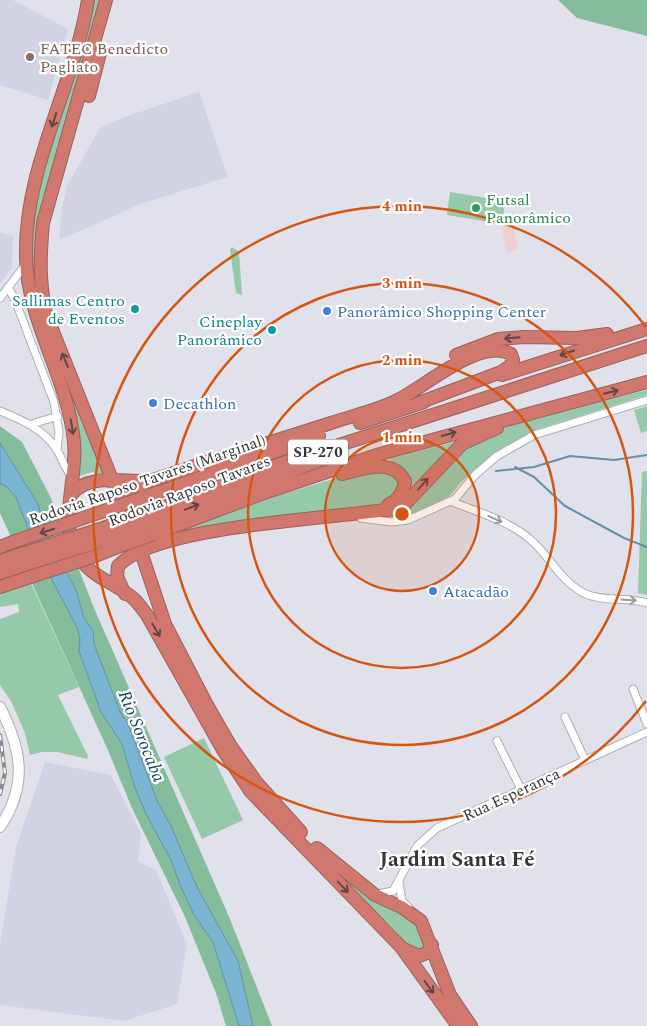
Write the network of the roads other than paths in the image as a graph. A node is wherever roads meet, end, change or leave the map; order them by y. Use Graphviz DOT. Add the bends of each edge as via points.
graph roads {
  1 [pos="88,0"];
  2 [pos="106,3"];
  3 [pos="99,31"];
  4 [pos="43,223"];
  5 [pos="27,264"];
  6 [pos="8,287"];
  7 [pos="0,298"];
  8 [pos="647,328"];
  9 [pos="647,346"];
  10 [pos="647,354"];
  11 [pos="647,382"];
  12 [pos="647,400"];
  13 [pos="416,404"];
  14 [pos="558,406"];
  15 [pos="0,412"];
  16 [pos="58,416"];
  17 [pos="32,424"];
  18 [pos="100,446"];
  19 [pos="247,448"];
  20 [pos="57,450"];
  21 [pos="73,477"];
  22 [pos="150,481"];
  23 [pos="114,482"];
  24 [pos="133,482"];
  25 [pos="264,493"];
  26 [pos="71,494"];
  27 [pos="450,501"];
  28 [pos="122,503"];
  29 [pos="344,516"];
  30 [pos="151,529"];
  31 [pos="5,545"];
  32 [pos="141,552"];
  33 [pos="128,558"];
  34 [pos="0,561"];
  35 [pos="22,567"];
  36 [pos="0,573"];
  37 [pos="148,574"];
  38 [pos="0,587"];
  39 [pos="125,594"];
  40 [pos="647,603"];
  41 [pos="633,689"];
  42 [pos="0,707"];
  43 [pos="565,716"];
  44 [pos="647,724"];
  45 [pos="647,732"];
  46 [pos="498,740"];
  47 [pos="585,760"];
  48 [pos="521,789"];
  49 [pos="0,827"];
  50 [pos="400,882"];
  51 [pos="365,888"];
  52 [pos="417,918"];
  53 [pos="432,945"];
  54 [pos="401,947"];
  55 [pos="458,1026"];
  56 [pos="471,1026"];
  1 -- 5 [label="highway, one-way" via="70,73 32,194"];
  2 -- 3 [label="highway"];
  3 -- 4 [label="highway"];
  3 -- 4 [label="highway" via="100,54 96,73"];
  18 -- 4 [label="highway, one-way" via="46,314 39,258"];
  5 -- 6 [label="street"];
  5 -- 21 [label="highway, one-way" via="36,319 69,407 74,442"];
  6 -- 7 [label="street"];
  6 -- 16 [label="street"];
  8 -- 13 [label="highway, Rodovia Raposo Tavares (Marginal) / SP-270, one-way"];
  8 -- 19 [label="highway, one-way" via="577,338 498,339 449,359 390,396 256,440"];
  9 -- 30 [label="highway, Rodovia Raposo Tavares / SP-270" via="280,464"];
  30 -- 10 [label="highway, Rodovia Raposo Tavares / SP-270, one-way" via="281,473"];
  14 -- 11 [label="highway, SP-270, one-way"];
  12 -- 27 [label="street" via="525,439 497,456"];
  13 -- 19 [label="highway" via="501,372 510,366 511,354 496,350 470,358 440,372 391,403 259,447"];
  13 -- 31 [label="highway, Rodovia Raposo Tavares (Marginal) / SP-270, one-way, bridge"];
  25 -- 14 [label="highway, SP-270, one-way" via="380,454"];
  29 -- 14 [label="highway, one-way" via="392,510 406,502 462,444"];
  15 -- 17 [label="street"];
  16 -- 17 [label="street"];
  16 -- 20 [label="street"];
  17 -- 20 [label="street"];
  18 -- 23 [label="highway"];
  18 -- 24 [label="highway" via="119,474"];
  19 -- 22 [label="highway"];
  20 -- 21 [label="street" via="65,470"];
  21 -- 26 [label="highway"];
  22 -- 24 [label="highway"];
  22 -- 28 [label="highway" via="128,492"];
  23 -- 24 [label="highway"];
  23 -- 26 [label="highway" via="90,482"];
  23 -- 28 [label="highway"];
  25 -- 29 [label="highway" via="377,466 400,472 405,481 404,491 396,500"];
  25 -- 30 [label="highway, SP-270"];
  26 -- 39 [label="highway" via="71,541 78,556 97,577"];
  27 -- 29 [label="street" via="400,522"];
  27 -- 40 [label="street, one-way" via="509,526 532,540 569,584 581,592"];
  28 -- 32 [label="highway"];
  29 -- 30 [label="highway" via="230,528"];
  30 -- 32 [label="highway"];
  30 -- 35 [label="highway, Rodovia Raposo Tavares / SP-270, bridge"];
  30 -- 35 [label="highway, Rodovia Raposo Tavares / SP-270, bridge" via="95,556"];
  30 -- 37 [label="highway"];
  32 -- 33 [label="highway"];
  32 -- 37 [label="highway"];
  33 -- 37 [label="highway"];
  33 -- 39 [label="highway" via="116,572"];
  34 -- 35 [label="highway, Rodovia Raposo Tavares / SP-270"];
  35 -- 36 [label="highway, Rodovia Raposo Tavares / SP-270"];
  35 -- 38 [label="highway, SP-270"];
  37 -- 51 [label="highway" via="165,624 236,753 257,783 320,852"];
  39 -- 54 [label="highway, one-way" via="147,615 222,750 252,792"];
  41 -- 44 [label="street"];
  42 -- 49 [label="main road" via="17,744 18,761 17,793"];
  43 -- 47 [label="street"];
  45 -- 47 [label="street, Rua Esperança"];
  46 -- 48 [label="street"];
  47 -- 48 [label="street, Rua Esperança"];
  48 -- 50 [label="street, Rua Esperança" via="437,828 417,846"];
  50 -- 51 [label="street" via="393,891 382,894"];
  50 -- 52 [label="street" via="402,901"];
  51 -- 52 [label="highway"];
  52 -- 53 [label="highway" via="426,929"];
  53 -- 54 [label="highway" via="427,953 419,956"];
  53 -- 56 [label="highway" via="450,995"];
  54 -- 55 [label="highway, one-way"];
}
